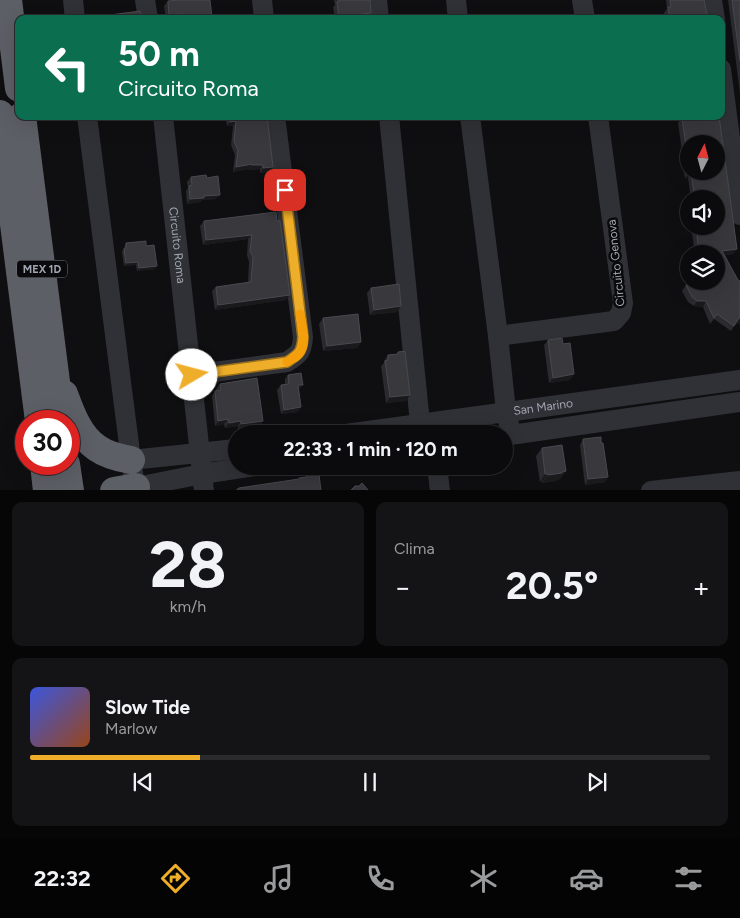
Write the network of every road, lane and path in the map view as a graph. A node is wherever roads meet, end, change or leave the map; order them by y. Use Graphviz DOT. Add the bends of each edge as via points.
graph roads {
  1 [pos="8,0"];
  2 [pos="73,0"];
  3 [pos="145,0"];
  4 [pos="262,0"];
  5 [pos="377,0"];
  6 [pos="456,0"];
  7 [pos="582,0"];
  8 [pos="712,0"];
  9 [pos="75,15"];
  10 [pos="147,15"];
  11 [pos="264,15"];
  12 [pos="379,15"];
  13 [pos="458,15"];
  14 [pos="584,15"];
  15 [pos="714,15"];
  16 [pos="15,56"];
  17 [pos="725,100"];
  18 [pos="0,114"];
  19 [pos="23,120"];
  20 [pos="88,120"];
  21 [pos="162,120"];
  22 [pos="276,120"];
  23 [pos="389,120"];
  24 [pos="471,120"];
  25 [pos="599,120"];
  26 [pos="740,216"];
  27 [pos="498,336"];
  28 [pos="54,367"];
  29 [pos="192,375"];
  30 [pos="740,380"];
  31 [pos="740,402"];
  32 [pos="37,410"];
  33 [pos="60,410"];
  34 [pos="506,411"];
  35 [pos="420,423"];
  36 [pos="407,425"];
  37 [pos="507,425"];
  38 [pos="513,434"];
  39 [pos="228,450"];
  40 [pos="200,454"];
  41 [pos="131,460"];
  42 [pos="228,474"];
  43 [pos="45,475"];
  44 [pos="68,475"];
  45 [pos="438,475"];
  46 [pos="740,481"];
  47 [pos="203,482"];
  48 [pos="129,489"];
  49 [pos="674,489"];
  50 [pos="47,490"];
  51 [pos="70,490"];
  52 [pos="440,490"];
  53 [pos="651,490"];
  1 -- 16 [label="highway"];
  2 -- 9 [label="street"];
  3 -- 10 [label="street"];
  4 -- 11 [label="street"];
  5 -- 12 [label="street"];
  6 -- 13 [label="street"];
  7 -- 14 [label="street"];
  8 -- 15 [label="street"];
  17 -- 26 [label="street"];
  18 -- 32 [label="highway, MEX 1D"];
  19 -- 28 [label="highway, MEX 1D"];
  20 -- 41 [label="street"];
  21 -- 29 [label="street, Circuito Roma"];
  22 -- 29 [label="street" via="302,347 298,355 287,362"];
  23 -- 35 [label="street"];
  24 -- 27 [label="street"];
  25 -- 27 [label="street, Circuito Genova" via="623,303 621,313 614,321"];
  27 -- 34 [label="street"];
  28 -- 33 [label="highway, MEX 1D"];
  28 -- 41 [label="highway" via="84,436 97,449"];
  29 -- 40 [label="street, Circuito Roma"];
  30 -- 34 [label="street, San Marino"];
  31 -- 38 [label="street, San Marino"];
  34 -- 35 [label="street, San Marino"];
  34 -- 37 [label="street"];
  35 -- 36 [label="street, San Marino"];
  39 -- 40 [label="street"];
  40 -- 41 [label="street"];
  40 -- 47 [label="street, Circuito Roma"];
  41 -- 48 [label="street"];
  42 -- 47 [label="street"];
  43 -- 50 [label="highway"];
  44 -- 51 [label="highway"];
  45 -- 52 [label="street"];
  46 -- 49 [label="street"];
  47 -- 48 [label="street"];
  49 -- 53 [label="street"];
}
